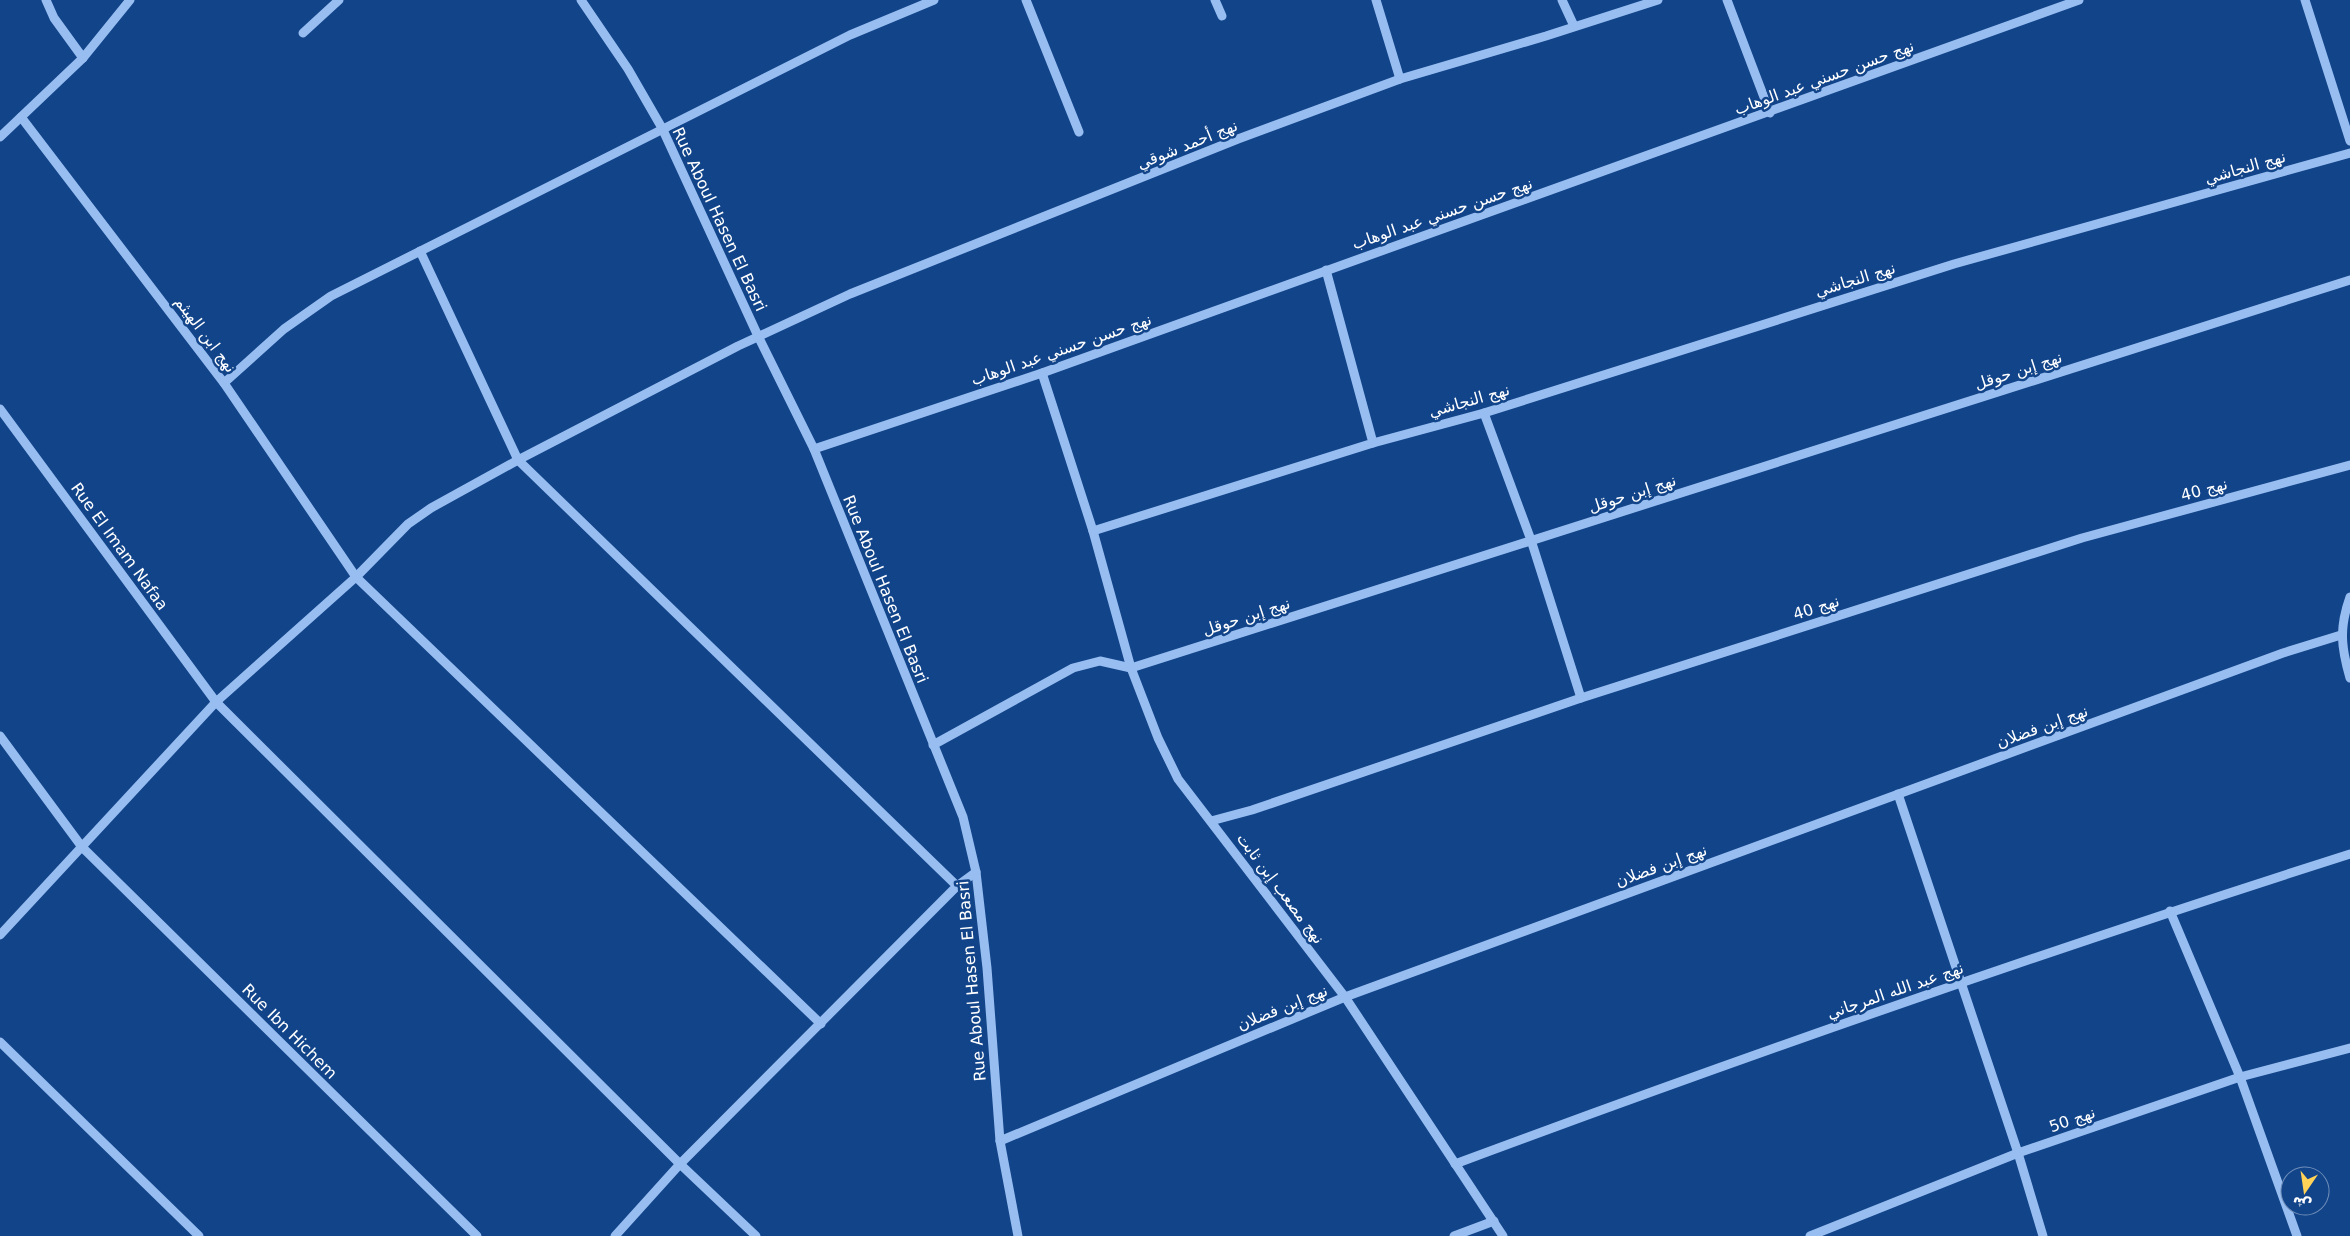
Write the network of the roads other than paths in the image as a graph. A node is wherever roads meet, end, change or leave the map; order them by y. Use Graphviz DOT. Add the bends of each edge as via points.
graph roads {
  1 [pos="46,0"];
  2 [pos="130,0"];
  3 [pos="339,0"];
  4 [pos="581,0"];
  5 [pos="934,0"];
  6 [pos="1026,0"];
  7 [pos="1215,0"];
  8 [pos="1376,0"];
  9 [pos="1562,0"];
  10 [pos="1658,0"];
  11 [pos="1727,0"];
  12 [pos="2079,0"];
  13 [pos="2306,0"];
  14 [pos="910,4"];
  15 [pos="1222,16"];
  16 [pos="1574,26"];
  17 [pos="303,33"];
  18 [pos="82,58"];
  19 [pos="1400,79"];
  20 [pos="1770,113"];
  21 [pos="21,117"];
  22 [pos="662,128"];
  23 [pos="1079,132"];
  24 [pos="0,137"];
  25 [pos="2350,141"];
  26 [pos="2350,153"];
  27 [pos="420,251"];
  28 [pos="1326,270"];
  29 [pos="2350,280"];
  30 [pos="758,336"];
  31 [pos="1042,373"];
  32 [pos="224,383"];
  33 [pos="0,409"];
  34 [pos="1484,413"];
  35 [pos="1373,443"];
  36 [pos="814,449"];
  37 [pos="518,460"];
  38 [pos="2350,465"];
  39 [pos="1093,531"];
  40 [pos="1531,540"];
  41 [pos="356,577"];
  42 [pos="2350,597"];
  43 [pos="2341,635"];
  44 [pos="1131,668"];
  45 [pos="2350,678"];
  46 [pos="1581,698"];
  47 [pos="216,702"];
  48 [pos="0,736"];
  49 [pos="933,744"];
  50 [pos="1898,794"];
  51 [pos="1211,821"];
  52 [pos="82,847"];
  53 [pos="2350,854"];
  54 [pos="976,872"];
  55 [pos="957,886"];
  56 [pos="2170,912"];
  57 [pos="0,935"];
  58 [pos="1960,983"];
  59 [pos="1345,997"];
  60 [pos="821,1024"];
  61 [pos="0,1042"];
  62 [pos="2350,1048"];
  63 [pos="2240,1077"];
  64 [pos="1000,1141"];
  65 [pos="2018,1153"];
  66 [pos="680,1164"];
  67 [pos="1455,1164"];
  68 [pos="1494,1221"];
  69 [pos="199,1236"];
  70 [pos="477,1236"];
  71 [pos="615,1236"];
  72 [pos="756,1236"];
  73 [pos="1018,1236"];
  74 [pos="1454,1236"];
  75 [pos="1503,1236"];
  76 [pos="1810,1236"];
  77 [pos="2043,1236"];
  78 [pos="2297,1236"];
  1 -- 18 [label="street" via="54,18"];
  2 -- 18 [label="street"];
  3 -- 17 [label="street"];
  4 -- 22 [label="street, Rue Aboul Hasen El Basri" via="628,68"];
  5 -- 14 [label="street"];
  6 -- 23 [label="street"];
  7 -- 15 [label="street"];
  8 -- 19 [label="street"];
  9 -- 16 [label="street"];
  10 -- 16 [label="street, نهج أحمد شوقي"];
  11 -- 20 [label="street"];
  12 -- 20 [label="street, نهج حسن حسني عبد الوهاب"];
  13 -- 25 [label="street"];
  14 -- 22 [label="street"];
  16 -- 19 [label="street, نهج أحمد شوقي"];
  18 -- 21 [label="street"];
  19 -- 30 [label="street, نهج أحمد شوقي" via="1238,139 878,283"];
  20 -- 28 [label="street, نهج حسن حسني عبد الوهاب"];
  21 -- 24 [label="street"];
  21 -- 32 [label="street, نهج ابن الهيثم"];
  22 -- 27 [label="street"];
  22 -- 30 [label="street, Rue Aboul Hasen El Basri"];
  26 -- 34 [label="street, نهج النجاشي" via="1954,264"];
  27 -- 32 [label="street" via="331,296 284,329"];
  27 -- 37 [label="street"];
  28 -- 31 [label="street, نهج حسن حسني عبد الوهاب"];
  28 -- 35 [label="street"];
  29 -- 40 [label="street, نهج إبن حوقل"];
  30 -- 36 [label="street, Rue Aboul Hasen El Basri"];
  30 -- 37 [label="street, نهج أحمد شوقي"];
  31 -- 36 [label="street, نهج حسن حسني عبد الوهاب"];
  31 -- 39 [label="street, نهج مصعب إبن ثابت"];
  32 -- 41 [label="street, نهج ابن الهيثم"];
  33 -- 47 [label="street, Rue El Imam Nafaa"];
  34 -- 35 [label="street, نهج النجاشي"];
  34 -- 40 [label="street"];
  35 -- 39 [label="street, نهج النجاشي"];
  36 -- 49 [label="street, Rue Aboul Hasen El Basri"];
  37 -- 41 [label="street, نهج أحمد شوقي" via="408,524"];
  37 -- 55 [label="street"];
  38 -- 46 [label="street, نهج 40" via="2082,538"];
  39 -- 44 [label="street, نهج مصعب إبن ثابت"];
  40 -- 44 [label="street, نهج إبن حوقل"];
  40 -- 46 [label="street"];
  41 -- 47 [label="street, نهج أحمد شوقي"];
  41 -- 60 [label="street, نهج ابن الهيثم"];
  42 -- 43 [label="street"];
  43 -- 45 [label="street"];
  43 -- 50 [label="street, نهج إبن فضلان" via="2283,653"];
  44 -- 49 [label="street" via="1100,661 1073,668"];
  44 -- 51 [label="street, نهج مصعب إبن ثابت" via="1178,779"];
  46 -- 51 [label="street, نهج 40"];
  47 -- 52 [label="street, نهج أحمد شوقي"];
  47 -- 66 [label="street, Rue El Imam Nafaa"];
  48 -- 52 [label="street, Rue Ibn Hichem"];
  49 -- 54 [label="street, Rue Aboul Hasen El Basri" via="963,817"];
  50 -- 58 [label="street"];
  50 -- 59 [label="street, نهج إبن فضلان"];
  51 -- 59 [label="street, نهج مصعب إبن ثابت"];
  52 -- 57 [label="street, نهج أحمد شوقي"];
  52 -- 70 [label="street, Rue Ibn Hichem"];
  53 -- 56 [label="street, نهج عبد الله المرجاني"];
  54 -- 55 [label="street"];
  54 -- 64 [label="street, Rue Aboul Hasen El Basri"];
  55 -- 60 [label="street"];
  56 -- 58 [label="street, نهج عبد الله المرجاني"];
  56 -- 63 [label="street"];
  58 -- 65 [label="street"];
  58 -- 67 [label="street, نهج عبد الله المرجاني" via="1714,1068"];
  59 -- 64 [label="street, نهج إبن فضلان"];
  59 -- 67 [label="street, نهج مصعب إبن ثابت"];
  60 -- 66 [label="street"];
  61 -- 69 [label="street"];
  62 -- 63 [label="street, نهج 50"];
  63 -- 65 [label="street, نهج 50"];
  63 -- 78 [label="street"];
  64 -- 73 [label="street, Rue Aboul Hasen El Basri"];
  65 -- 76 [label="street, نهج 50"];
  65 -- 77 [label="street"];
  66 -- 71 [label="street"];
  66 -- 72 [label="street, Rue El Imam Nafaa"];
  67 -- 68 [label="street, نهج مصعب إبن ثابت"];
  68 -- 74 [label="street"];
  68 -- 75 [label="street, نهج مصعب إبن ثابت"];
}
